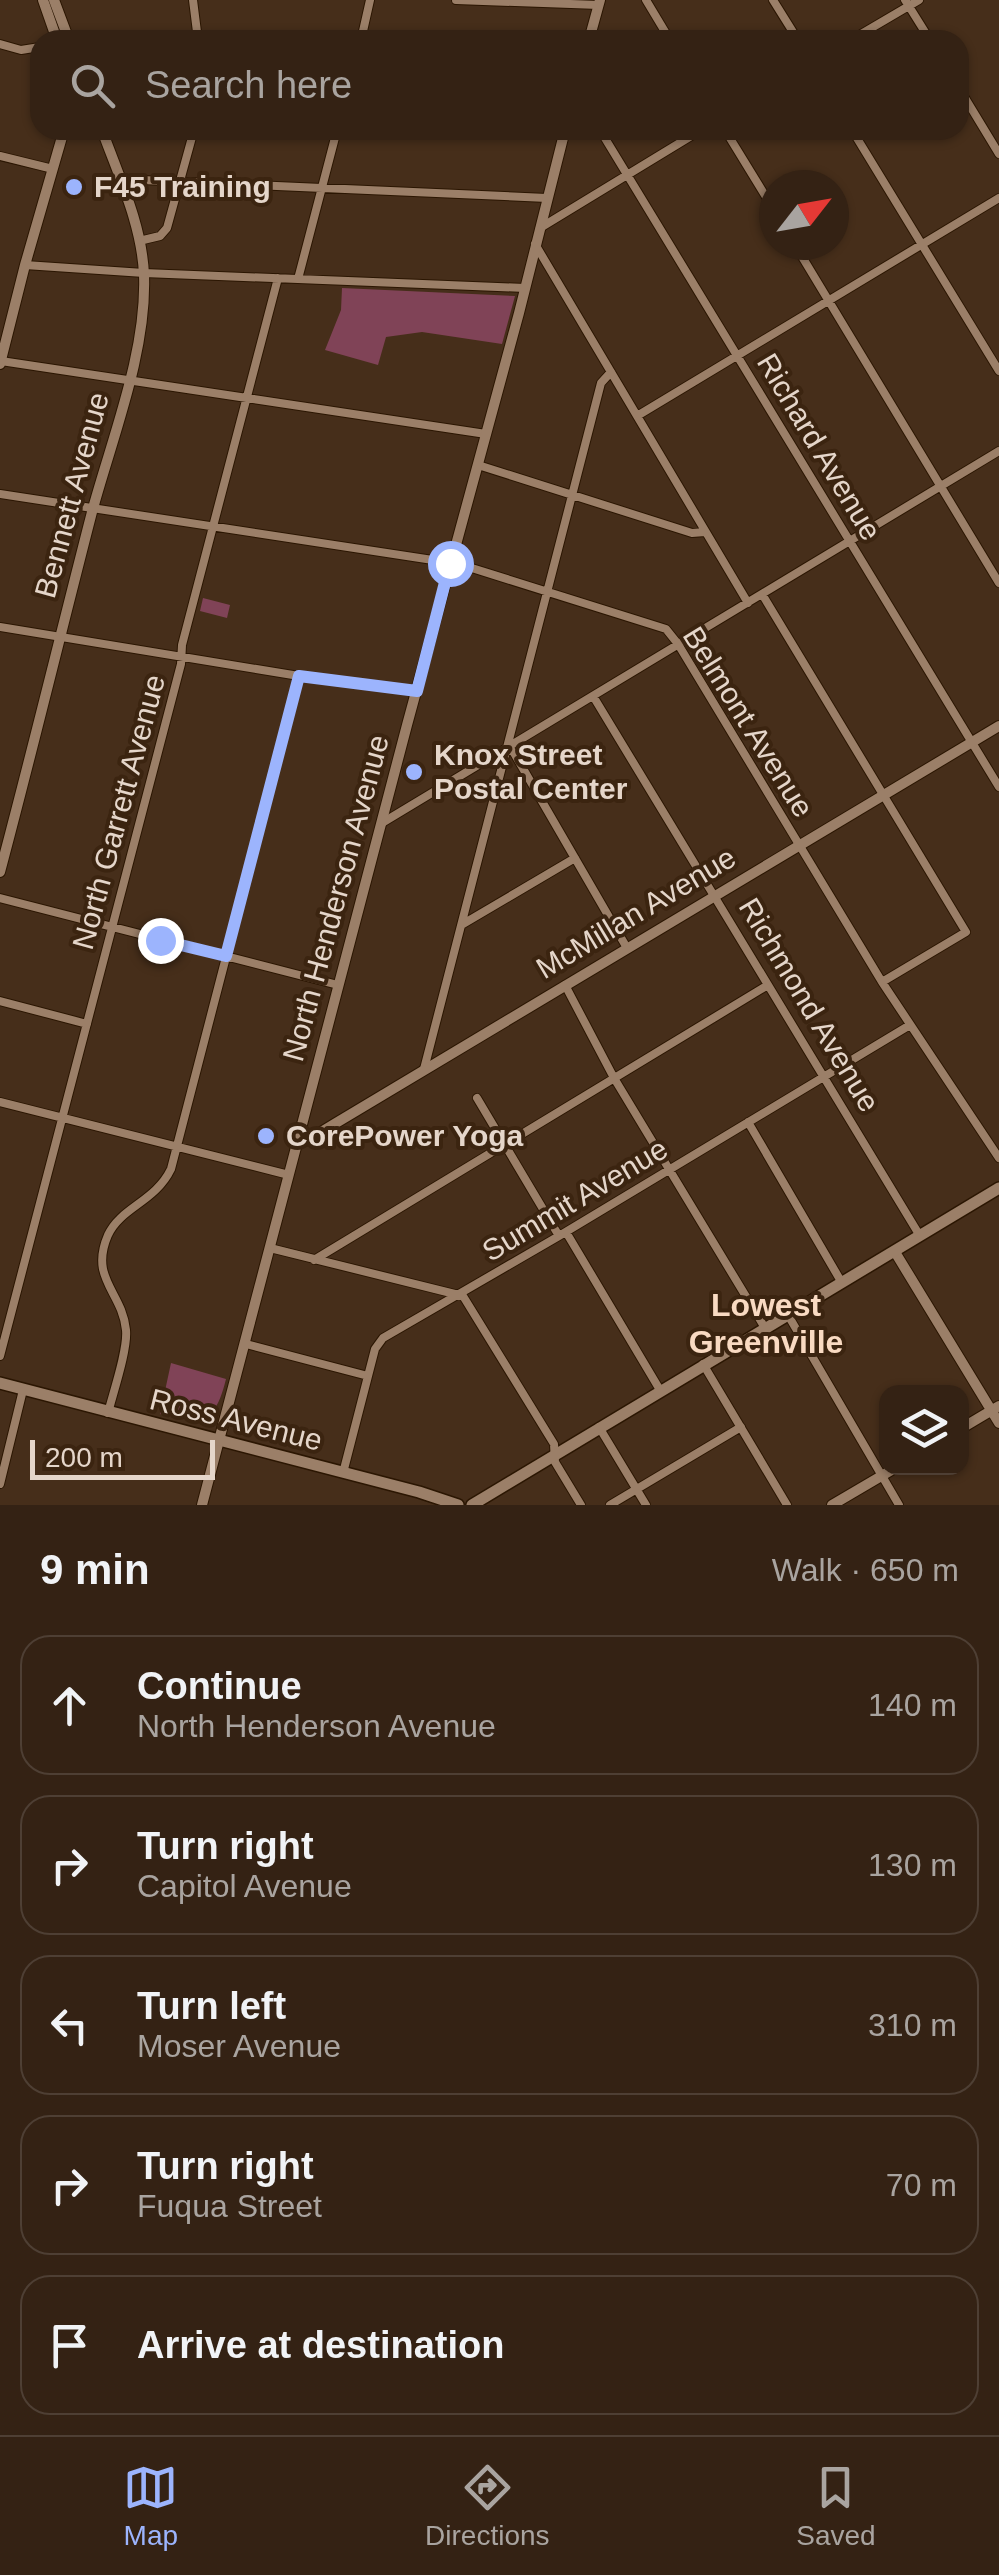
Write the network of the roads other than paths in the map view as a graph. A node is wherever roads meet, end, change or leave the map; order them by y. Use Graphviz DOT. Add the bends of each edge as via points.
graph roads {
  1 [pos="44,0"];
  2 [pos="54,0"];
  3 [pos="193,0"];
  4 [pos="370,0"];
  5 [pos="456,0"];
  6 [pos="646,0"];
  7 [pos="773,0"];
  8 [pos="920,0"];
  9 [pos="599,3"];
  10 [pos="907,3"];
  11 [pos="59,30"];
  12 [pos="61,30"];
  13 [pos="197,30"];
  14 [pos="362,30"];
  15 [pos="592,30"];
  16 [pos="664,30"];
  17 [pos="792,30"];
  18 [pos="867,30"];
  19 [pos="924,30"];
  20 [pos="0,44"];
  21 [pos="30,48"];
  22 [pos="969,104"];
  23 [pos="61,140"];
  24 [pos="106,140"];
  25 [pos="191,140"];
  26 [pos="334,140"];
  27 [pos="562,140"];
  28 [pos="606,140"];
  29 [pos="685,140"];
  30 [pos="732,140"];
  31 [pos="858,140"];
  32 [pos="999,154"];
  33 [pos="0,156"];
  34 [pos="52,169"];
  35 [pos="627,175"];
  36 [pos="119,178"];
  37 [pos="180,182"];
  38 [pos="759,185"];
  39 [pos="320,189"];
  40 [pos="548,198"];
  41 [pos="999,198"];
  42 [pos="540,228"];
  43 [pos="139,241"];
  44 [pos="536,244"];
  45 [pos="922,244"];
  46 [pos="805,260"];
  47 [pos="25,265"];
  48 [pos="144,273"];
  49 [pos="278,278"];
  50 [pos="298,279"];
  51 [pos="525,288"];
  52 [pos="829,300"];
  53 [pos="737,355"];
  54 [pos="0,362"];
  55 [pos="999,371"];
  56 [pos="611,372"];
  57 [pos="128,380"];
  58 [pos="247,398"];
  59 [pos="637,416"];
  60 [pos="486,434"];
  61 [pos="999,451"];
  62 [pos="478,466"];
  63 [pos="941,486"];
  64 [pos="0,494"];
  65 [pos="572,495"];
  66 [pos="93,509"];
  67 [pos="213,527"];
  68 [pos="705,532"];
  69 [pos="850,541"];
  70 [pos="450,563"];
  71 [pos="999,583"];
  72 [pos="546,591"];
  73 [pos="762,594"];
  74 [pos="748,603"];
  75 [pos="0,627"];
  76 [pos="60,637"];
  77 [pos="678,644"];
  78 [pos="182,656"];
  79 [pos="299,676"];
  80 [pos="417,691"];
  81 [pos="594,696"];
  82 [pos="999,726"];
  83 [pos="972,742"];
  84 [pos="508,747"];
  85 [pos="999,788"];
  86 [pos="883,795"];
  87 [pos="381,823"];
  88 [pos="799,845"];
  89 [pos="575,858"];
  90 [pos="0,872"];
  91 [pos="714,896"];
  92 [pos="0,898"];
  93 [pos="463,924"];
  94 [pos="113,927"];
  95 [pos="627,948"];
  96 [pos="226,956"];
  97 [pos="882,982"];
  98 [pos="565,985"];
  99 [pos="768,985"];
  100 [pos="338,986"];
  101 [pos="0,1001"];
  102 [pos="87,1024"];
  103 [pos="910,1025"];
  104 [pos="424,1069"];
  105 [pos="824,1076"];
  106 [pos="614,1078"];
  107 [pos="477,1098"];
  108 [pos="0,1102"];
  109 [pos="63,1118"];
  110 [pos="748,1122"];
  111 [pos="299,1142"];
  112 [pos="503,1144"];
  113 [pos="176,1146"];
  114 [pos="999,1158"];
  115 [pos="669,1170"];
  116 [pos="289,1175"];
  117 [pos="999,1188"];
  118 [pos="562,1234"];
  119 [pos="920,1236"];
  120 [pos="270,1248"];
  121 [pos="895,1252"];
  122 [pos="314,1260"];
  123 [pos="842,1283"];
  124 [pos="457,1295"];
  125 [pos="788,1315"];
  126 [pos="765,1328"];
  127 [pos="246,1344"];
  128 [pos="0,1356"];
  129 [pos="703,1364"];
  130 [pos="368,1376"];
  131 [pos="0,1384"];
  132 [pos="23,1390"];
  133 [pos="660,1390"];
  134 [pos="995,1408"];
  135 [pos="108,1413"];
  136 [pos="969,1424"];
  137 [pos="999,1424"];
  138 [pos="599,1427"];
  139 [pos="740,1427"];
  140 [pos="220,1442"];
  141 [pos="555,1453"];
  142 [pos="343,1473"];
  143 [pos="882,1476"];
  144 [pos="0,1484"];
  145 [pos="637,1489"];
  146 [pos="202,1505"];
  147 [pos="458,1505"];
  148 [pos="472,1505"];
  149 [pos="581,1505"];
  150 [pos="610,1505"];
  151 [pos="646,1505"];
  152 [pos="787,1505"];
  153 [pos="832,1505"];
  154 [pos="900,1505"];
  1 -- 11 [label="street"];
  2 -- 12 [label="street"];
  3 -- 13 [label="street"];
  4 -- 14 [label="street"];
  5 -- 9 [label="street"];
  6 -- 16 [label="street"];
  7 -- 17 [label="street"];
  8 -- 10 [label="street"];
  9 -- 15 [label="street"];
  10 -- 18 [label="street"];
  10 -- 19 [label="street"];
  20 -- 21 [label="street"];
  22 -- 32 [label="street"];
  23 -- 34 [label="street"];
  24 -- 36 [label="street, Bennett Avenue"];
  25 -- 37 [label="street"];
  26 -- 39 [label="street"];
  27 -- 40 [label="street, North Henderson Avenue"];
  28 -- 35 [label="street, Richard Avenue"];
  29 -- 35 [label="street"];
  30 -- 38 [label="street"];
  31 -- 45 [label="street"];
  33 -- 34 [label="street"];
  34 -- 47 [label="street"];
  35 -- 42 [label="street"];
  35 -- 53 [label="street, Richard Avenue"];
  36 -- 37 [label="street"];
  36 -- 43 [label="street, Bennett Avenue"];
  37 -- 39 [label="street"];
  37 -- 43 [label="street" via="164,233"];
  39 -- 40 [label="street"];
  39 -- 50 [label="street"];
  40 -- 42 [label="street, North Henderson Avenue"];
  41 -- 45 [label="street"];
  42 -- 44 [label="street, North Henderson Avenue"];
  43 -- 48 [label="street, Bennett Avenue"];
  44 -- 51 [label="street, North Henderson Avenue"];
  44 -- 56 [label="street"];
  45 -- 52 [label="street"];
  45 -- 55 [label="street"];
  46 -- 52 [label="street"];
  47 -- 48 [label="street"];
  47 -- 54 [label="street"];
  48 -- 49 [label="street"];
  48 -- 57 [label="street, Bennett Avenue"];
  49 -- 50 [label="street"];
  49 -- 58 [label="street, North Garrett Avenue"];
  50 -- 51 [label="street"];
  51 -- 60 [label="street, North Henderson Avenue"];
  52 -- 53 [label="street"];
  52 -- 63 [label="street"];
  53 -- 59 [label="street"];
  53 -- 69 [label="street, Richard Avenue"];
  54 -- 57 [label="street"];
  56 -- 59 [label="street"];
  56 -- 65 [label="street"];
  57 -- 58 [label="street"];
  57 -- 66 [label="street, Bennett Avenue"];
  58 -- 60 [label="street"];
  58 -- 67 [label="street, North Garrett Avenue"];
  59 -- 68 [label="street"];
  60 -- 62 [label="street, North Henderson Avenue"];
  61 -- 63 [label="street"];
  62 -- 65 [label="street"];
  62 -- 70 [label="street, North Henderson Avenue"];
  63 -- 69 [label="street"];
  63 -- 71 [label="street"];
  64 -- 66 [label="street, Belmont Avenue"];
  65 -- 68 [label="street" via="692,534"];
  65 -- 72 [label="street"];
  66 -- 67 [label="street, Belmont Avenue"];
  66 -- 76 [label="street, Bennett Avenue"];
  67 -- 70 [label="street, Belmont Avenue"];
  67 -- 78 [label="street, North Garrett Avenue"];
  68 -- 74 [label="street"];
  69 -- 73 [label="street"];
  69 -- 83 [label="street, Richard Avenue"];
  70 -- 72 [label="street, Belmont Avenue"];
  70 -- 80 [label="street, North Henderson Avenue"];
  72 -- 77 [label="street, Belmont Avenue" via="666,629"];
  72 -- 84 [label="street"];
  73 -- 74 [label="street"];
  73 -- 86 [label="street"];
  74 -- 77 [label="street"];
  75 -- 76 [label="street"];
  76 -- 78 [label="street"];
  76 -- 90 [label="street, Bennett Avenue"];
  77 -- 81 [label="street"];
  77 -- 88 [label="street, Belmont Avenue"];
  78 -- 79 [label="street"];
  78 -- 94 [label="street, North Garrett Avenue"];
  79 -- 80 [label="street"];
  79 -- 96 [label="street"];
  80 -- 87 [label="street, North Henderson Avenue"];
  81 -- 84 [label="street"];
  81 -- 91 [label="street, Richmond Avenue"];
  82 -- 83 [label="street, McMillan Avenue"];
  83 -- 85 [label="street, Richard Avenue"];
  83 -- 86 [label="street, McMillan Avenue"];
  84 -- 87 [label="street"];
  84 -- 89 [label="street"];
  84 -- 93 [label="street"];
  86 -- 88 [label="street, McMillan Avenue"];
  86 -- 97 [label="street" via="966,932"];
  87 -- 100 [label="street, North Henderson Avenue"];
  88 -- 91 [label="street, McMillan Avenue"];
  88 -- 97 [label="street, Belmont Avenue"];
  89 -- 93 [label="street"];
  89 -- 95 [label="street"];
  91 -- 95 [label="street, McMillan Avenue"];
  91 -- 99 [label="street, Richmond Avenue"];
  92 -- 94 [label="street"];
  93 -- 104 [label="street"];
  94 -- 96 [label="street"];
  94 -- 102 [label="street, North Garrett Avenue"];
  95 -- 98 [label="street, McMillan Avenue"];
  96 -- 100 [label="street"];
  96 -- 113 [label="street"];
  97 -- 103 [label="street, Belmont Avenue"];
  98 -- 104 [label="street, McMillan Avenue"];
  98 -- 106 [label="street"];
  99 -- 105 [label="street, Richmond Avenue"];
  99 -- 106 [label="street"];
  100 -- 111 [label="street, North Henderson Avenue"];
  101 -- 102 [label="street"];
  102 -- 109 [label="street, North Garrett Avenue"];
  103 -- 105 [label="street, Summit Avenue"];
  103 -- 114 [label="street, Belmont Avenue"];
  104 -- 111 [label="street, McMillan Avenue"];
  105 -- 110 [label="street, Summit Avenue"];
  105 -- 119 [label="street, Richmond Avenue"];
  106 -- 112 [label="street"];
  106 -- 115 [label="street"];
  107 -- 112 [label="street"];
  108 -- 109 [label="street"];
  109 -- 113 [label="street"];
  109 -- 128 [label="street, North Garrett Avenue"];
  110 -- 115 [label="street, Summit Avenue"];
  110 -- 123 [label="street"];
  111 -- 116 [label="street, North Henderson Avenue"];
  112 -- 118 [label="street"];
  112 -- 122 [label="street"];
  113 -- 116 [label="street"];
  113 -- 135 [label="street" via="165,1181 118,1219 101,1253 126,1330"];
  115 -- 118 [label="street, Summit Avenue"];
  115 -- 126 [label="street"];
  116 -- 120 [label="street, North Henderson Avenue"];
  117 -- 119 [label="main road"];
  118 -- 124 [label="street, Summit Avenue"];
  118 -- 133 [label="street"];
  119 -- 121 [label="main road"];
  120 -- 122 [label="street"];
  120 -- 127 [label="street, North Henderson Avenue"];
  121 -- 123 [label="main road"];
  121 -- 134 [label="street"];
  122 -- 124 [label="street"];
  123 -- 125 [label="main road"];
  124 -- 130 [label="street, Summit Avenue" via="384,1338"];
  124 -- 141 [label="street" via="467,1300"];
  125 -- 126 [label="main road"];
  125 -- 143 [label="street"];
  126 -- 129 [label="main road"];
  127 -- 130 [label="street"];
  127 -- 140 [label="street, North Henderson Avenue"];
  129 -- 133 [label="main road"];
  129 -- 139 [label="street"];
  130 -- 142 [label="street, Summit Avenue"];
  131 -- 132 [label="main road, Ross Avenue"];
  132 -- 135 [label="main road, Ross Avenue"];
  132 -- 144 [label="street"];
  133 -- 138 [label="main road"];
  134 -- 136 [label="street"];
  134 -- 137 [label="street"];
  135 -- 140 [label="main road, Ross Avenue"];
  138 -- 141 [label="main road"];
  138 -- 145 [label="street"];
  139 -- 145 [label="street"];
  139 -- 152 [label="street"];
  140 -- 142 [label="main road, Ross Avenue"];
  140 -- 146 [label="street, North Henderson Avenue"];
  141 -- 148 [label="main road"];
  141 -- 149 [label="street"];
  142 -- 147 [label="main road, Ross Avenue"];
  143 -- 153 [label="street"];
  143 -- 154 [label="street"];
  145 -- 150 [label="street"];
  145 -- 151 [label="street"];
}
